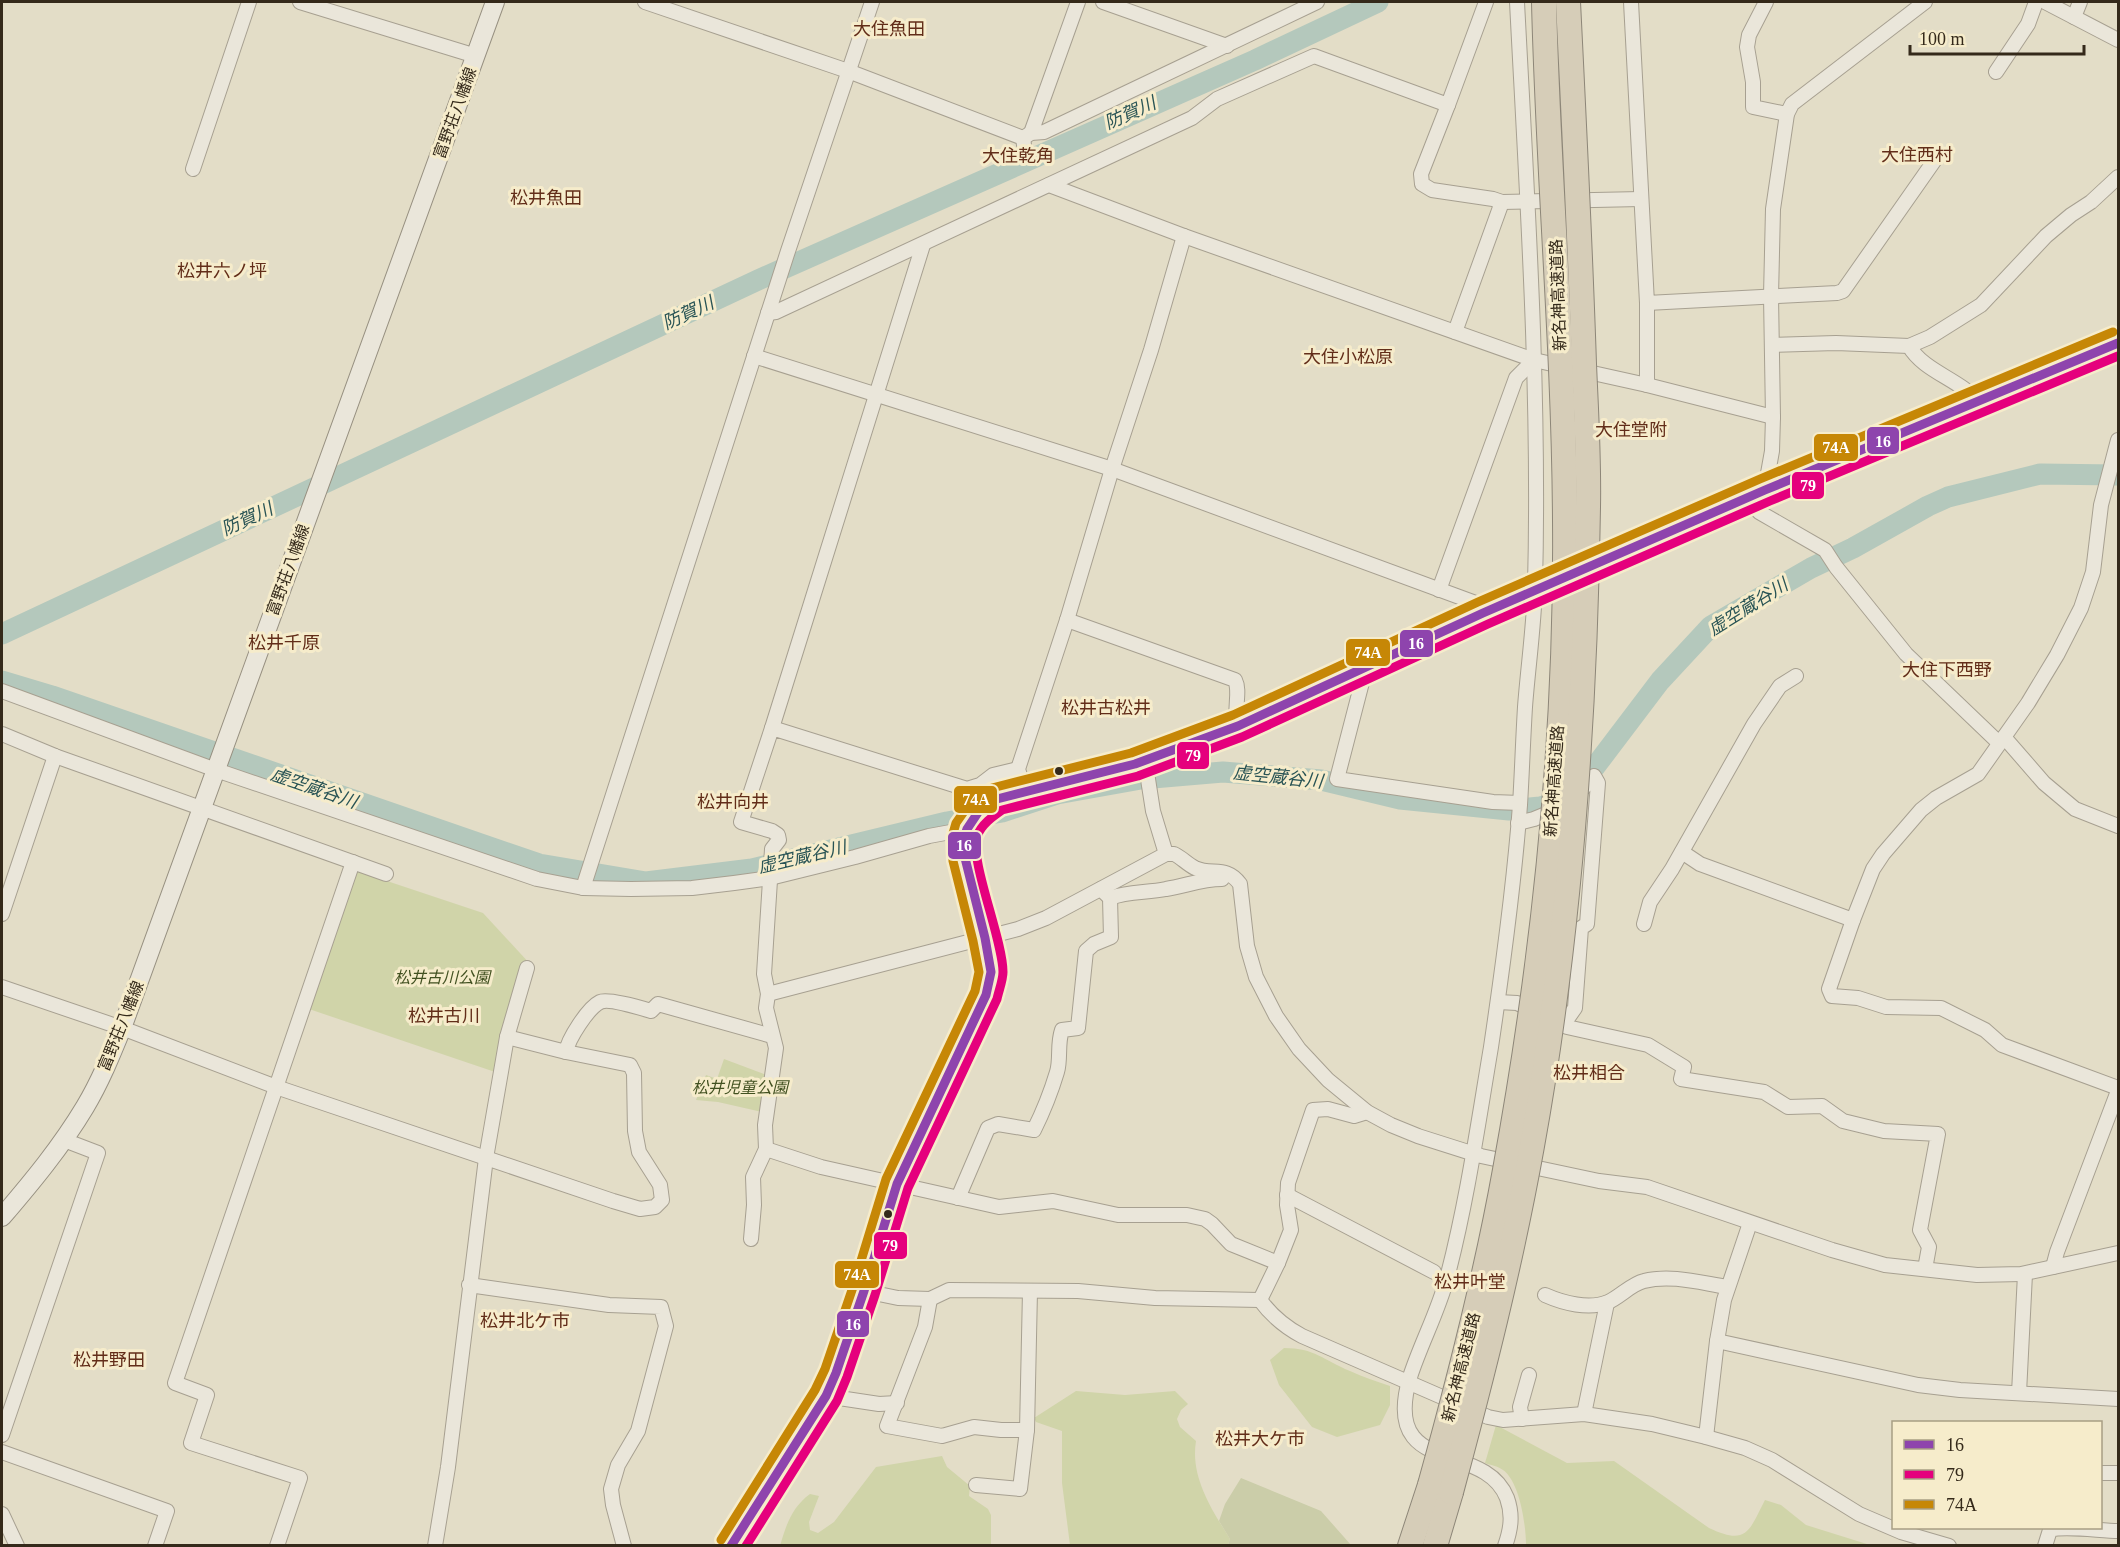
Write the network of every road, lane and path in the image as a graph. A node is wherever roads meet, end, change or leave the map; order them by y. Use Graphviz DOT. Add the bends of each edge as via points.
graph roads {
  1 [pos="249,2"];
  2 [pos="300,2"];
  3 [pos="495,2"];
  4 [pos="645,2"];
  5 [pos="872,2"];
  6 [pos="1078,2"];
  7 [pos="1103,2"];
  8 [pos="1317,2"];
  9 [pos="1486,2"];
  10 [pos="1517,2"];
  11 [pos="1544,2"];
  12 [pos="1568,2"];
  13 [pos="1631,2"];
  14 [pos="1766,2"];
  15 [pos="1925,2"];
  16 [pos="2036,2"];
  17 [pos="2045,2"];
  18 [pos="2080,2"];
  19 [pos="2074,17"];
  20 [pos="2118,40"];
  21 [pos="1227,46"];
  22 [pos="476,56"];
  23 [pos="849,71"];
  24 [pos="1996,72"];
  25 [pos="1448,105"];
  26 [pos="1787,114"];
  27 [pos="1026,139"];
  28 [pos="1939,154"];
  29 [pos="193,169"];
  30 [pos="2118,177"];
  31 [pos="1049,185"];
  32 [pos="1641,199"];
  33 [pos="1502,202"];
  34 [pos="1528,202"];
  35 [pos="1184,236"];
  36 [pos="923,245"];
  37 [pos="1771,296"];
  38 [pos="1647,303"];
  39 [pos="768,313"];
  40 [pos="1455,332"];
  41 [pos="2118,343"];
  42 [pos="1772,345"];
  43 [pos="1909,345"];
  44 [pos="754,356"];
  45 [pos="1534,360"];
  46 [pos="1647,385"];
  47 [pos="876,395"];
  48 [pos="1978,402"];
  49 [pos="1773,417"];
  50 [pos="2118,440"];
  51 [pos="1112,469"];
  52 [pos="1759,493"];
  53 [pos="1439,590"];
  54 [pos="1535,591"];
  55 [pos="1483,614"];
  56 [pos="1068,620"];
  57 [pos="1366,667"];
  58 [pos="1796,676"];
  59 [pos="2,691"];
  60 [pos="1238,726"];
  61 [pos="772,728"];
  62 [pos="2,734"];
  63 [pos="2002,740"];
  64 [pos="55,756"];
  65 [pos="1145,760"];
  66 [pos="219,761"];
  67 [pos="1018,769"];
  68 [pos="1024,792"];
  69 [pos="1520,803"];
  70 [pos="202,808"];
  71 [pos="972,821"];
  72 [pos="1518,823"];
  73 [pos="2118,826"];
  74 [pos="1682,852"];
  75 [pos="1166,854"];
  76 [pos="352,862"];
  77 [pos="386,874"];
  78 [pos="770,878"];
  79 [pos="1236,879"];
  80 [pos="583,888"];
  81 [pos="1105,894"];
  82 [pos="2,914"];
  83 [pos="1853,921"];
  84 [pos="1644,924"];
  85 [pos="985,938"];
  86 [pos="1546,947"];
  87 [pos="1580,952"];
  88 [pos="527,968"];
  89 [pos="2,987"];
  90 [pos="768,994"];
  91 [pos="1498,1002"];
  92 [pos="1563,1025"];
  93 [pos="122,1028"];
  94 [pos="772,1036"];
  95 [pos="507,1037"];
  96 [pos="566,1052"];
  97 [pos="276,1086"];
  98 [pos="2118,1089"];
  99 [pos="1367,1112"];
  100 [pos="64,1140"];
  101 [pos="766,1149"];
  102 [pos="1473,1154"];
  103 [pos="486,1158"];
  104 [pos="897,1184"];
  105 [pos="1287,1195"];
  106 [pos="958,1198"];
  107 [pos="2,1217"];
  108 [pos="1750,1223"];
  109 [pos="751,1239"];
  110 [pos="2118,1253"];
  111 [pos="1278,1263"];
  112 [pos="2053,1267"];
  113 [pos="1925,1269"];
  114 [pos="1434,1272"];
  115 [pos="2025,1274"];
  116 [pos="469,1285"];
  117 [pos="1727,1287"];
  118 [pos="864,1291"];
  119 [pos="1030,1291"];
  120 [pos="1545,1295"];
  121 [pos="930,1299"];
  122 [pos="1260,1300"];
  123 [pos="1607,1303"];
  124 [pos="1717,1341"];
  125 [pos="1529,1375"];
  126 [pos="1408,1383"];
  127 [pos="2019,1394"];
  128 [pos="826,1396"];
  129 [pos="2118,1399"];
  130 [pos="897,1403"];
  131 [pos="1584,1414"];
  132 [pos="1522,1419"];
  133 [pos="1027,1430"];
  134 [pos="2,1435"];
  135 [pos="1706,1437"];
  136 [pos="2,1452"];
  137 [pos="2102,1473"];
  138 [pos="2118,1473"];
  139 [pos="976,1485"];
  140 [pos="1441,1488"];
  141 [pos="2,1514"];
  142 [pos="1892,1528"];
  143 [pos="1894,1529"];
  144 [pos="2052,1529"];
  145 [pos="2073,1529"];
  146 [pos="2118,1531"];
  147 [pos="17,1545"];
  148 [pos="155,1545"];
  149 [pos="277,1545"];
  150 [pos="435,1545"];
  151 [pos="624,1545"];
  152 [pos="731,1545"];
  153 [pos="1410,1545"];
  154 [pos="1435,1545"];
  155 [pos="1504,1545"];
  156 [pos="1949,1545"];
  157 [pos="2045,1545"];
  1 -- 29 [label="street"];
  2 -- 22 [label="street"];
  3 -- 22 [label="street, 富野荘八幡線"];
  4 -- 23 [label="street"];
  5 -- 23 [label="street"];
  6 -- 27 [label="street"];
  7 -- 21 [label="street"];
  8 -- 21 [label="street"];
  9 -- 25 [label="street"];
  10 -- 34 [label="street"];
  11 -- 140 [label="highway, 新名神高速道路, bridge" via="1565,520 1562,674 1552,831 1531,1008 1505,1172"];
  12 -- 140 [label="highway, 新名神高速道路, bridge" via="1588,502 1585,656 1575,813 1556,989 1532,1145 1502,1294"];
  13 -- 32 [label="street"];
  14 -- 26 [label="street" via="1747,47 1754,107"];
  15 -- 26 [label="street" via="1792,104"];
  16 -- 24 [label="street" via="2028,24"];
  17 -- 19 [label="street"];
  18 -- 19 [label="street"];
  19 -- 20 [label="street"];
  21 -- 27 [label="street"];
  22 -- 66 [label="street, 富野荘八幡線"];
  23 -- 27 [label="street"];
  23 -- 39 [label="street"];
  25 -- 31 [label="street" via="1314,56 1217,99 1192,118"];
  25 -- 33 [label="street" via="1421,174 1422,184 1432,190"];
  26 -- 37 [label="street" via="1773,209"];
  28 -- 37 [label="street" via="1843,291"];
  30 -- 43 [label="street" via="2046,236 1981,305 1930,338"];
  31 -- 35 [label="street"];
  31 -- 36 [label="street"];
  32 -- 34 [label="street"];
  32 -- 38 [label="street"];
  33 -- 34 [label="street"];
  33 -- 40 [label="street"];
  34 -- 45 [label="street"];
  35 -- 40 [label="street"];
  35 -- 51 [label="street"];
  36 -- 39 [label="street"];
  36 -- 47 [label="street"];
  37 -- 38 [label="street"];
  37 -- 42 [label="street"];
  38 -- 46 [label="street"];
  39 -- 44 [label="street"];
  40 -- 45 [label="street"];
  41 -- 48 [label="street"];
  42 -- 43 [label="street"];
  42 -- 49 [label="street"];
  43 -- 48 [label="street" via="1912,352"];
  44 -- 47 [label="street"];
  44 -- 80 [label="street"];
  45 -- 46 [label="street"];
  45 -- 53 [label="street" via="1516,378"];
  45 -- 54 [label="street"];
  46 -- 49 [label="street"];
  47 -- 51 [label="street"];
  47 -- 61 [label="street"];
  48 -- 52 [label="street"];
  49 -- 52 [label="street" via="1772,451"];
  50 -- 63 [label="street" via="2101,505 2093,572 2081,608 2057,655"];
  51 -- 53 [label="street"];
  51 -- 56 [label="street"];
  52 -- 54 [label="street"];
  52 -- 63 [label="street" via="1759,512 1825,550 1906,654"];
  53 -- 55 [label="street" via="1473,602"];
  54 -- 55 [label="street"];
  54 -- 69 [label="street"];
  55 -- 57 [label="street"];
  56 -- 60 [label="street" via="1234,680 1238,686 1234,714"];
  56 -- 67 [label="street"];
  57 -- 60 [label="street"];
  57 -- 69 [label="street" via="1337,778"];
  58 -- 74 [label="street" via="1780,686 1754,724"];
  59 -- 66 [label="street"];
  60 -- 65 [label="street"];
  61 -- 67 [label="street" via="968,789 993,775"];
  61 -- 78 [label="street" via="741,822 778,835 772,849"];
  62 -- 64 [label="street"];
  63 -- 73 [label="street" via="2075,809"];
  63 -- 83 [label="street" via="1978,774 1921,810 1883,854"];
  64 -- 70 [label="street"];
  64 -- 82 [label="street"];
  65 -- 68 [label="street"];
  65 -- 75 [label="street" via="1153,811"];
  66 -- 70 [label="street, 富野荘八幡線"];
  66 -- 80 [label="street" via="537,879"];
  67 -- 68 [label="street"];
  68 -- 71 [label="street" via="997,800"];
  69 -- 72 [label="street"];
  70 -- 76 [label="street"];
  70 -- 93 [label="street, 富野荘八幡線"];
  71 -- 78 [label="street"];
  71 -- 85 [label="street" via="964,838 965,858"];
  72 -- 87 [label="street" via="1567,806 1594,776 1598,783 1587,924 1581,928"];
  72 -- 91 [label="street"];
  74 -- 83 [label="street" via="1700,864"];
  74 -- 84 [label="street" via="1650,902"];
  75 -- 79 [label="street" via="1174,854 1194,868 1230,874"];
  75 -- 81 [label="street"];
  76 -- 77 [label="street"];
  76 -- 97 [label="street"];
  78 -- 80 [label="street" via="692,888"];
  78 -- 90 [label="street" via="764,974"];
  79 -- 81 [label="street"];
  79 -- 99 [label="street" via="1240,884 1247,946 1256,977 1275,1016 1328,1080"];
  81 -- 85 [label="street"];
  81 -- 106 [label="street" via="1111,937 1086,951 1078,1028 1062,1030 1057,1070 1034,1130 998,1124 988,1128"];
  83 -- 98 [label="street" via="1829,989 1832,996 1886,1007 1941,1008 1985,1030 2002,1045"];
  85 -- 90 [label="street"];
  85 -- 104 [label="street" via="991,972 986,995"];
  86 -- 87 [label="street"];
  87 -- 92 [label="street" via="1575,1008"];
  88 -- 95 [label="street"];
  89 -- 93 [label="street"];
  90 -- 94 [label="street" via="765,1008"];
  91 -- 92 [label="street" via="1518,1003"];
  91 -- 102 [label="street"];
  92 -- 113 [label="street" via="1648,1045 1684,1067 1681,1079 1764,1092 1788,1107 1822,1106 1843,1121 1884,1131 1938,1134 1920,1230 1929,1247"];
  93 -- 97 [label="street"];
  93 -- 100 [label="street, 富野荘八幡線" via="86,1105"];
  94 -- 96 [label="street" via="658,1004 651,1011 608,1001 600,1002 577,1027"];
  94 -- 101 [label="street" via="776,1048 765,1125"];
  95 -- 96 [label="street"];
  95 -- 103 [label="street"];
  96 -- 103 [label="street" via="630,1065 634,1073 639,1152 660,1185 662,1200 655,1207 640,1209"];
  97 -- 103 [label="street"];
  97 -- 149 [label="street" via="175,1383 207,1395 191,1443 300,1478"];
  98 -- 112 [label="street"];
  99 -- 102 [label="street" via="1418,1136"];
  99 -- 105 [label="street" via="1354,1116 1328,1109 1313,1110"];
  100 -- 107 [label="street, 富野荘八幡線"];
  100 -- 134 [label="street" via="98,1153"];
  101 -- 104 [label="street" via="821,1167"];
  101 -- 109 [label="street" via="753,1177"];
  102 -- 108 [label="street" via="1599,1181 1647,1187"];
  102 -- 126 [label="street" via="1447,1279"];
  103 -- 116 [label="street"];
  104 -- 106 [label="street"];
  104 -- 118 [label="street"];
  105 -- 111 [label="street" via="1290,1230"];
  105 -- 114 [label="street"];
  106 -- 111 [label="street" via="999,1207 1053,1201 1118,1215 1187,1215 1212,1224 1231,1244"];
  108 -- 113 [label="street" via="1885,1266"];
  108 -- 117 [label="street"];
  110 -- 112 [label="street"];
  111 -- 122 [label="street"];
  112 -- 115 [label="street"];
  113 -- 115 [label="street" via="1977,1275"];
  115 -- 127 [label="street"];
  116 -- 150 [label="street"];
  116 -- 151 [label="street" via="609,1305 661,1307 666,1326 638,1431 618,1465 611,1489"];
  117 -- 123 [label="street" via="1673,1278 1643,1281"];
  117 -- 124 [label="street"];
  118 -- 121 [label="street"];
  118 -- 128 [label="street"];
  119 -- 121 [label="street" via="949,1290"];
  119 -- 122 [label="street"];
  119 -- 133 [label="street"];
  120 -- 123 [label="street" via="1560,1302"];
  121 -- 130 [label="street" via="925,1327"];
  122 -- 126 [label="street" via="1288,1328 1302,1336"];
  123 -- 131 [label="street"];
  124 -- 127 [label="street" via="1918,1384"];
  124 -- 135 [label="street"];
  125 -- 132 [label="street" via="1520,1407"];
  126 -- 132 [label="street" via="1488,1417"];
  126 -- 155 [label="street" via="1405,1409 1413,1436 1424,1448 1488,1473 1502,1486 1511,1522"];
  127 -- 129 [label="street"];
  128 -- 130 [label="street"];
  128 -- 152 [label="street"];
  130 -- 133 [label="street" via="887,1426 942,1436 974,1427"];
  131 -- 132 [label="street"];
  131 -- 135 [label="street"];
  133 -- 139 [label="street" via="1020,1489"];
  135 -- 142 [label="street" via="1772,1460 1859,1514"];
  136 -- 148 [label="street" via="167,1511"];
  137 -- 138 [label="street"];
  140 -- 153 [label="highway, 新名神高速道路"];
  140 -- 154 [label="highway, 新名神高速道路"];
  141 -- 147 [label="street"];
  143 -- 156 [label="street"];
  144 -- 157 [label="street"];
  145 -- 146 [label="street"];
}
